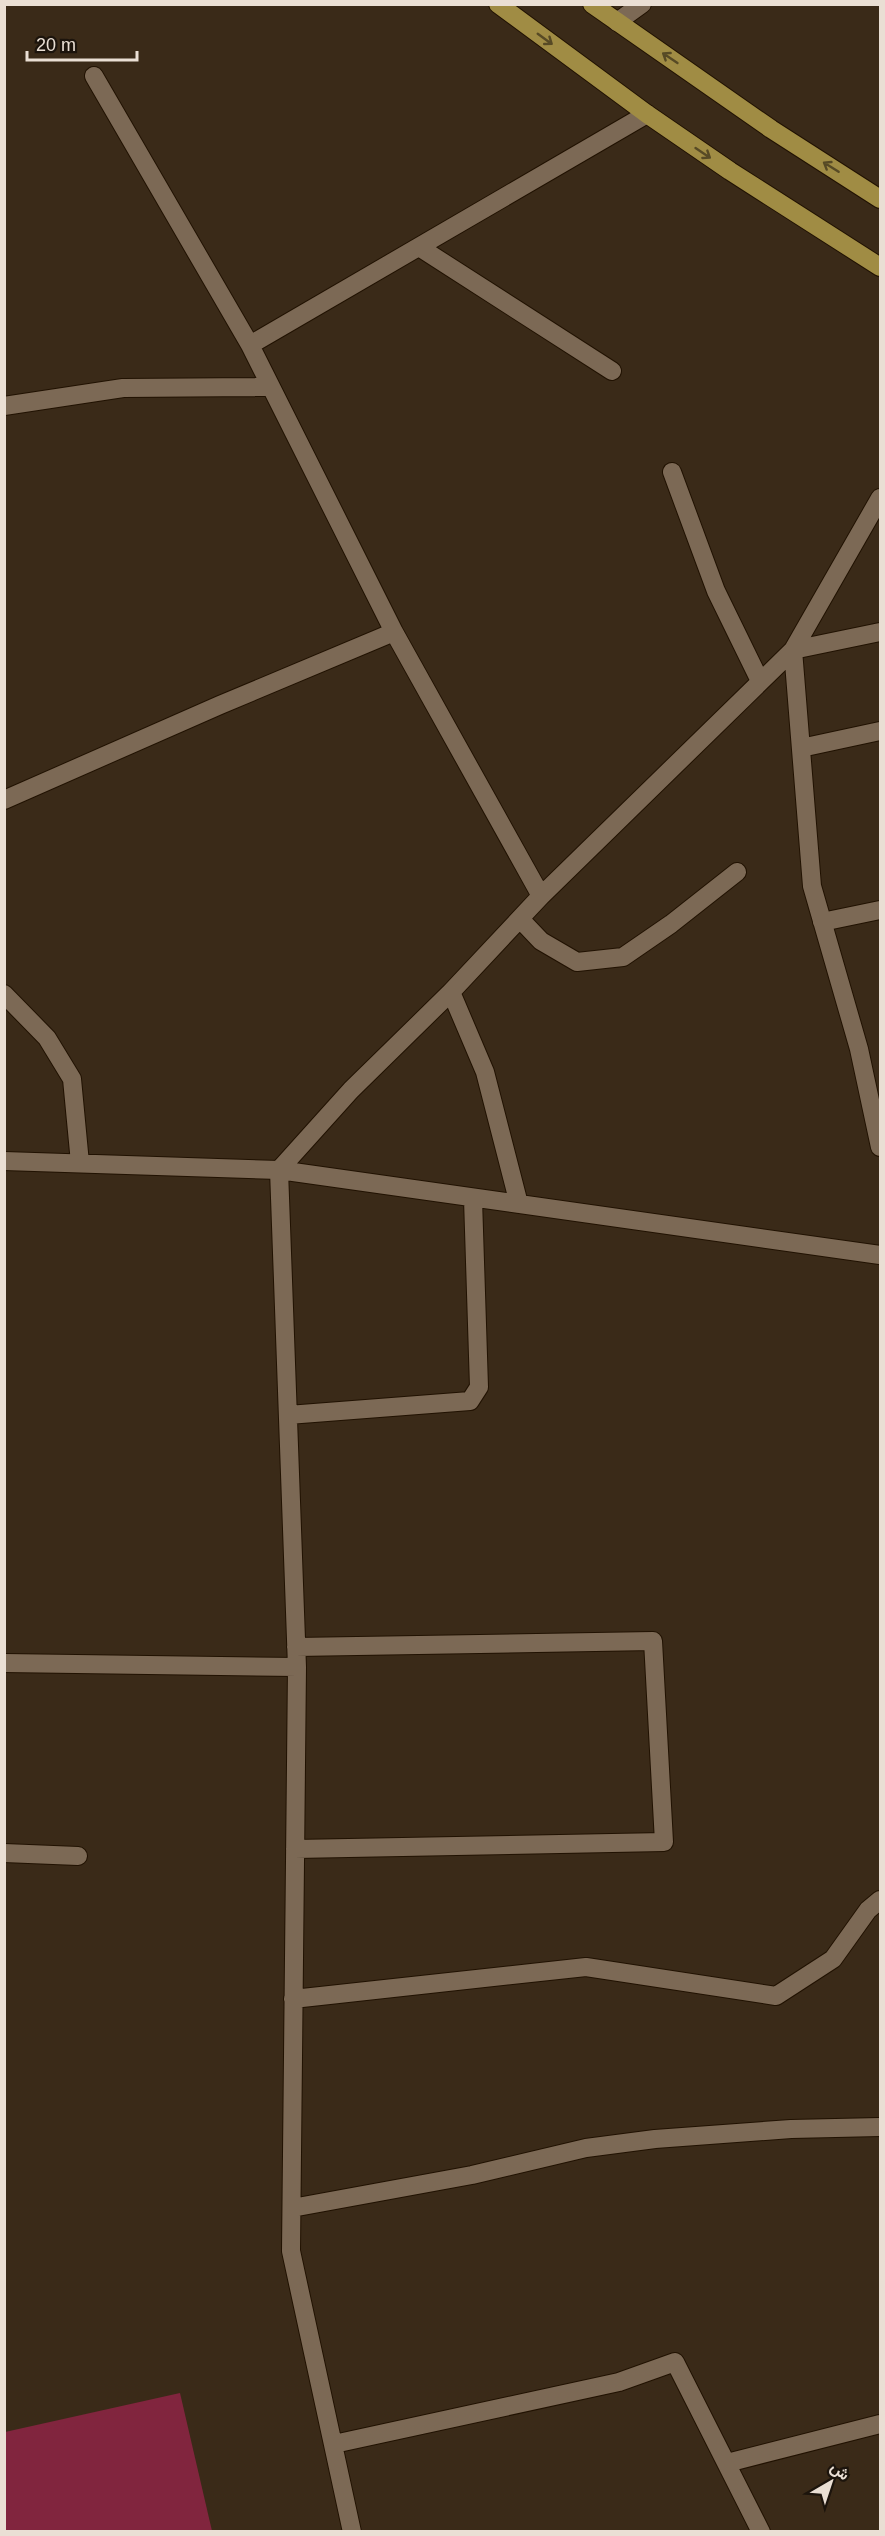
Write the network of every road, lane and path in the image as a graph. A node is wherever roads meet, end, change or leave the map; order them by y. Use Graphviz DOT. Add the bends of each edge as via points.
graph roads {
  1 [pos="498,4"];
  2 [pos="592,4"];
  3 [pos="642,4"];
  4 [pos="616,22"];
  5 [pos="94,76"];
  6 [pos="647,114"];
  7 [pos="880,199"];
  8 [pos="419,247"];
  9 [pos="880,267"];
  10 [pos="250,345"];
  11 [pos="612,371"];
  12 [pos="271,387"];
  13 [pos="4,406"];
  14 [pos="672,472"];
  15 [pos="880,498"];
  16 [pos="394,632"];
  17 [pos="880,632"];
  18 [pos="792,650"];
  19 [pos="760,681"];
  20 [pos="880,731"];
  21 [pos="801,748"];
  22 [pos="4,800"];
  23 [pos="737,872"];
  24 [pos="541,896"];
  25 [pos="880,910"];
  26 [pos="521,920"];
  27 [pos="822,921"];
  28 [pos="451,993"];
  29 [pos="4,994"];
  30 [pos="880,1147"];
  31 [pos="4,1161"];
  32 [pos="80,1163"];
  33 [pos="279,1170"];
  34 [pos="473,1198"];
  35 [pos="519,1204"];
  36 [pos="880,1255"];
  37 [pos="288,1415"];
  38 [pos="296,1647"];
  39 [pos="4,1663"];
  40 [pos="297,1667"];
  41 [pos="295,1849"];
  42 [pos="4,1853"];
  43 [pos="78,1856"];
  44 [pos="880,1900"];
  45 [pos="293,1999"];
  46 [pos="880,2127"];
  47 [pos="292,2208"];
  48 [pos="880,2424"];
  49 [pos="334,2444"];
  50 [pos="727,2463"];
  51 [pos="352,2532"];
  52 [pos="761,2532"];
  1 -- 6 [label="main road, one-way"];
  2 -- 4 [label="main road"];
  3 -- 4 [label="street"];
  7 -- 4 [label="main road, one-way"];
  5 -- 10 [label="street"];
  6 -- 8 [label="street"];
  6 -- 9 [label="main road, one-way"];
  8 -- 10 [label="street"];
  8 -- 11 [label="street"];
  10 -- 12 [label="street"];
  12 -- 13 [label="street" via="123,388"];
  12 -- 16 [label="street"];
  14 -- 19 [label="street" via="716,591"];
  15 -- 18 [label="street"];
  16 -- 22 [label="street"];
  16 -- 24 [label="street"];
  17 -- 18 [label="street"];
  18 -- 19 [label="street"];
  18 -- 21 [label="street"];
  19 -- 24 [label="street"];
  20 -- 21 [label="street"];
  21 -- 27 [label="street" via="812,886"];
  23 -- 26 [label="street" via="623,957 577,962 541,941"];
  24 -- 26 [label="street"];
  25 -- 27 [label="street"];
  26 -- 28 [label="street"];
  27 -- 30 [label="street" via="859,1049"];
  28 -- 33 [label="street" via="351,1090"];
  28 -- 35 [label="street" via="485,1072"];
  29 -- 32 [label="street" via="48,1038 72,1079"];
  31 -- 32 [label="street"];
  32 -- 33 [label="street"];
  33 -- 34 [label="street"];
  33 -- 37 [label="street"];
  34 -- 35 [label="street"];
  34 -- 37 [label="street" via="479,1387 476,1395 470,1401"];
  35 -- 36 [label="street"];
  37 -- 38 [label="street"];
  38 -- 40 [label="street"];
  38 -- 41 [label="street" via="653,1641 664,1842"];
  39 -- 40 [label="street"];
  40 -- 41 [label="street"];
  41 -- 45 [label="street"];
  42 -- 43 [label="street"];
  44 -- 45 [label="street" via="868,1910 833,1959 776,1996 586,1967"];
  45 -- 47 [label="street"];
  46 -- 47 [label="street" via="791,2129 586,2148 471,2175"];
  47 -- 49 [label="street" via="291,2251"];
  48 -- 50 [label="street"];
  49 -- 50 [label="street" via="619,2382 675,2362"];
  49 -- 51 [label="street"];
  50 -- 52 [label="street"];
}
